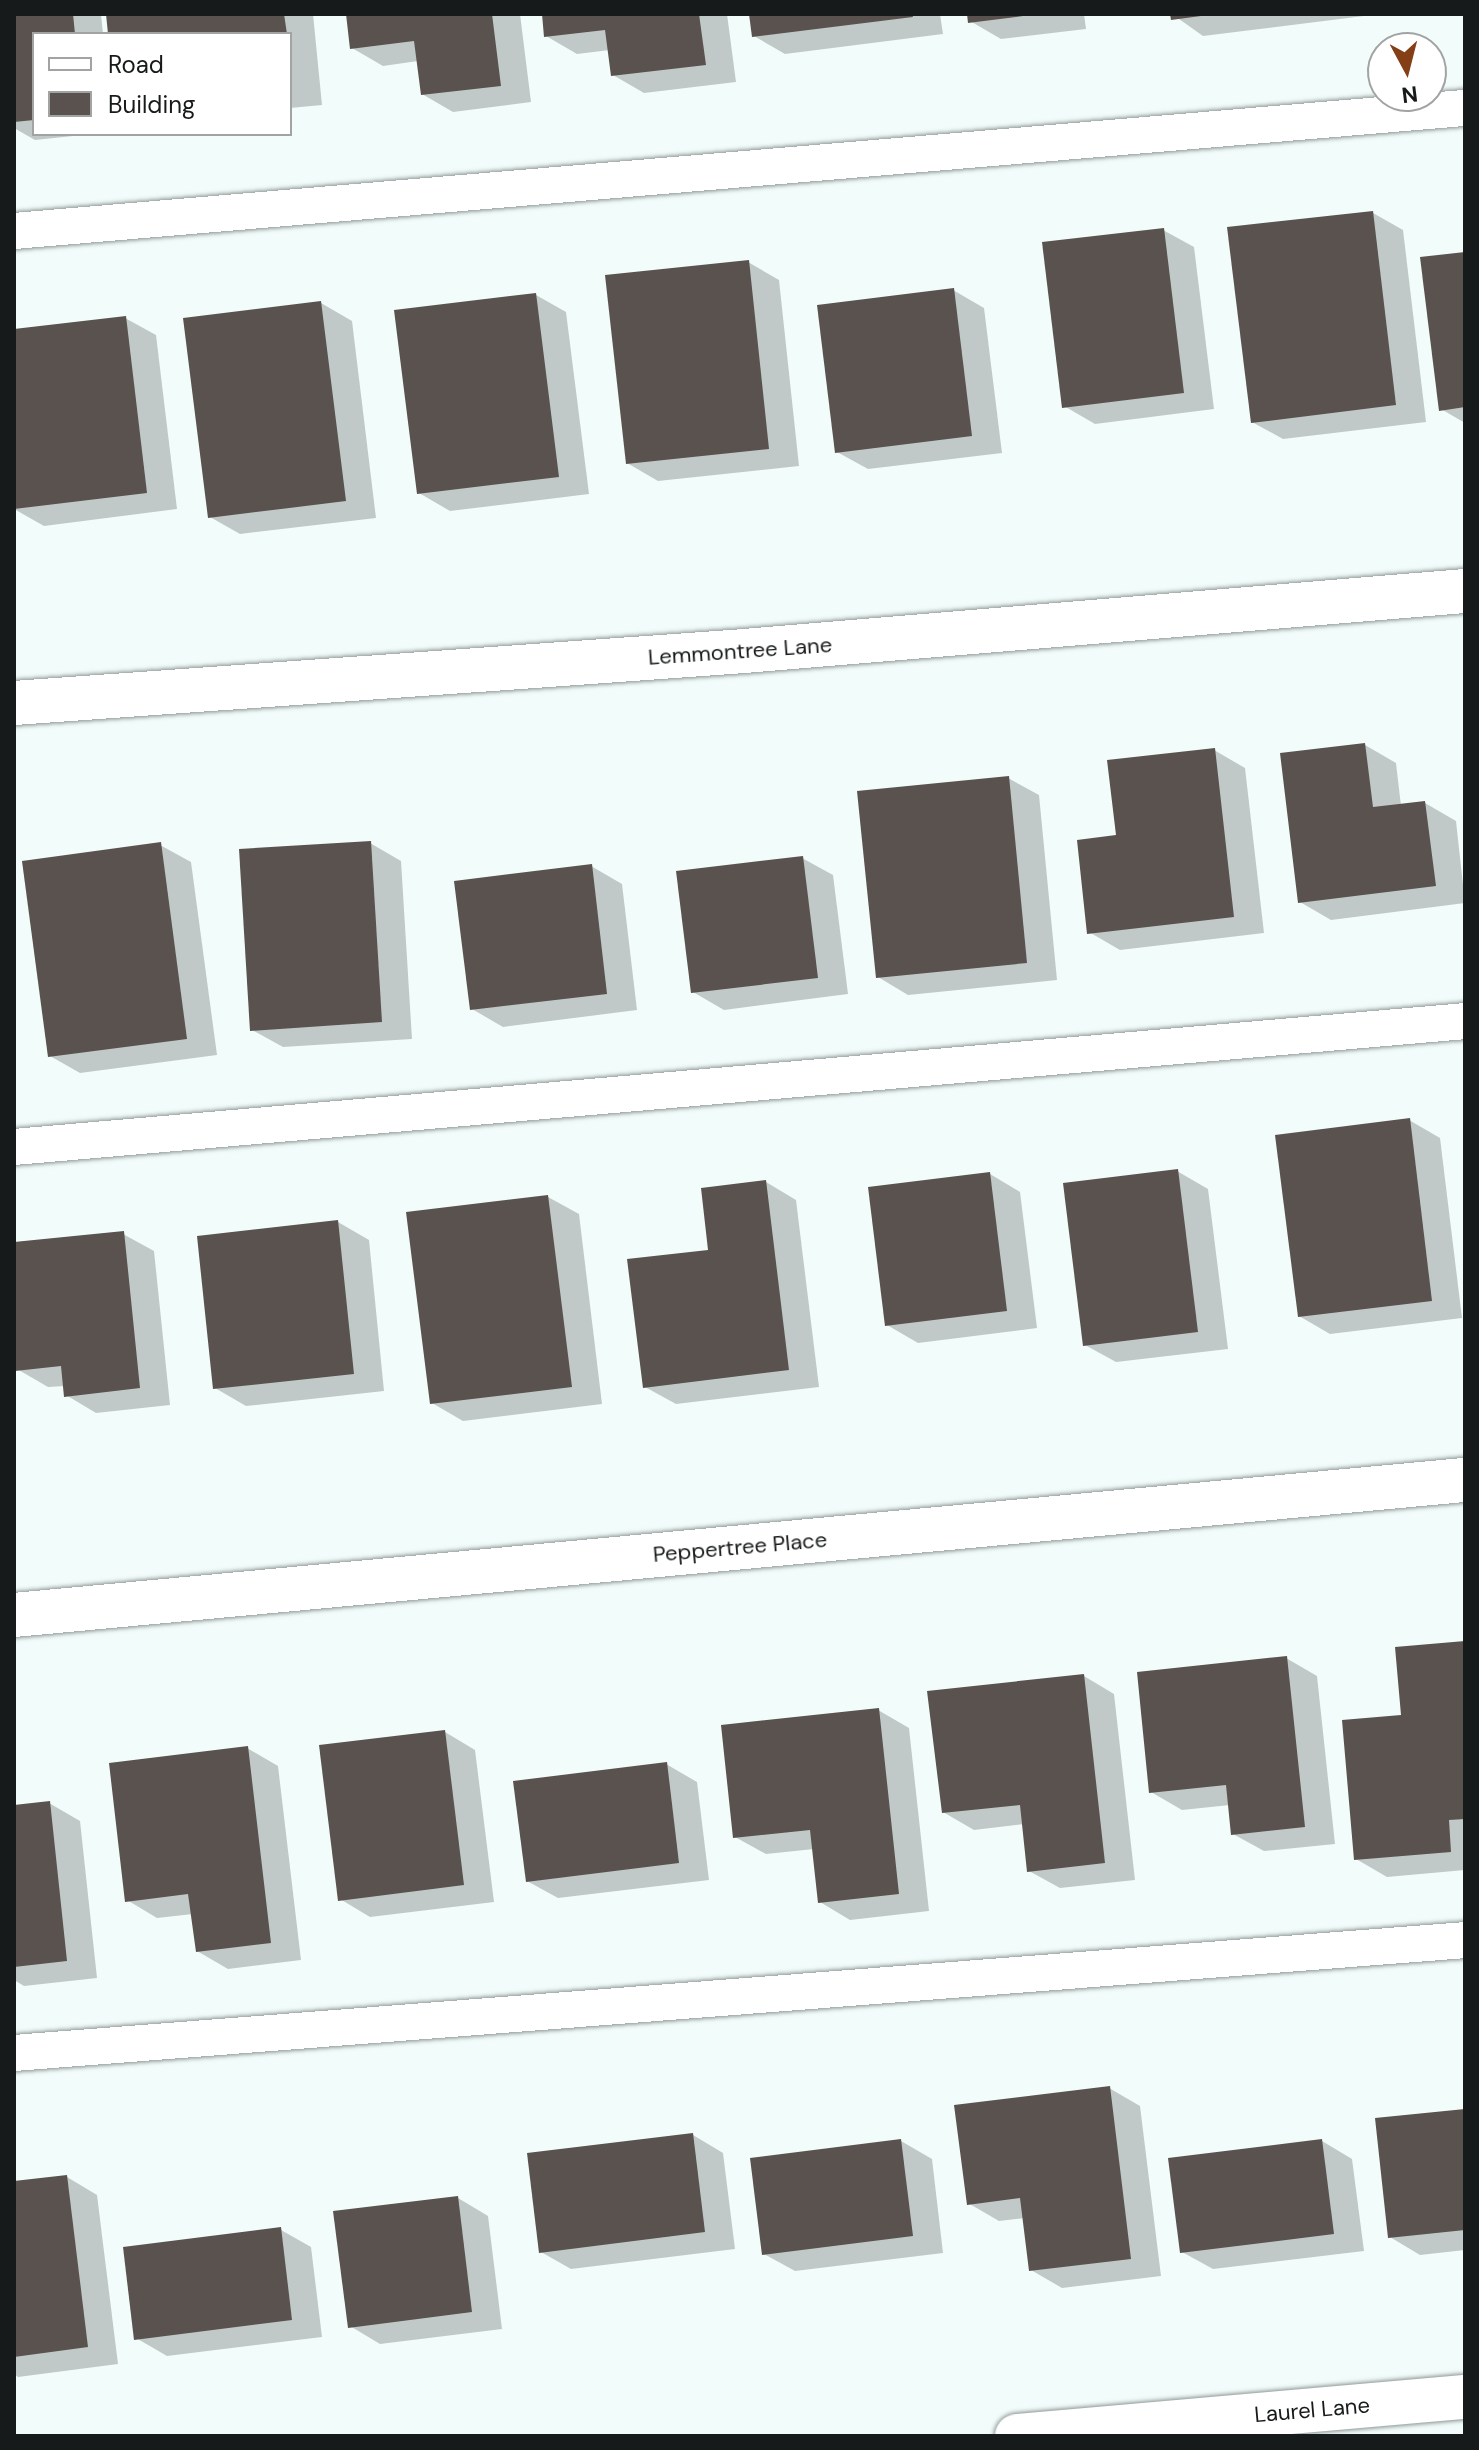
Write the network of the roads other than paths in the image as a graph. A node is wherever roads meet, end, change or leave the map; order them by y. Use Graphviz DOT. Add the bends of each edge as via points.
graph roads {
  1 [pos="1465,108"];
  2 [pos="14,231"];
  3 [pos="1465,591"];
  4 [pos="14,703"];
  5 [pos="1465,1021"];
  6 [pos="14,1147"];
  7 [pos="1465,1480"];
  8 [pos="14,1615"];
  9 [pos="1465,1940"];
  10 [pos="14,2053"];
  11 [pos="1465,2397"];
  12 [pos="1017,2436"];
  1 -- 2 [label="lane"];
  3 -- 4 [label="street, Lemmontree Lane" via="744,651"];
  5 -- 6 [label="lane"];
  7 -- 8 [label="street, Peppertree Place"];
  9 -- 10 [label="lane"];
  11 -- 12 [label="street, Laurel Lane"];
}
